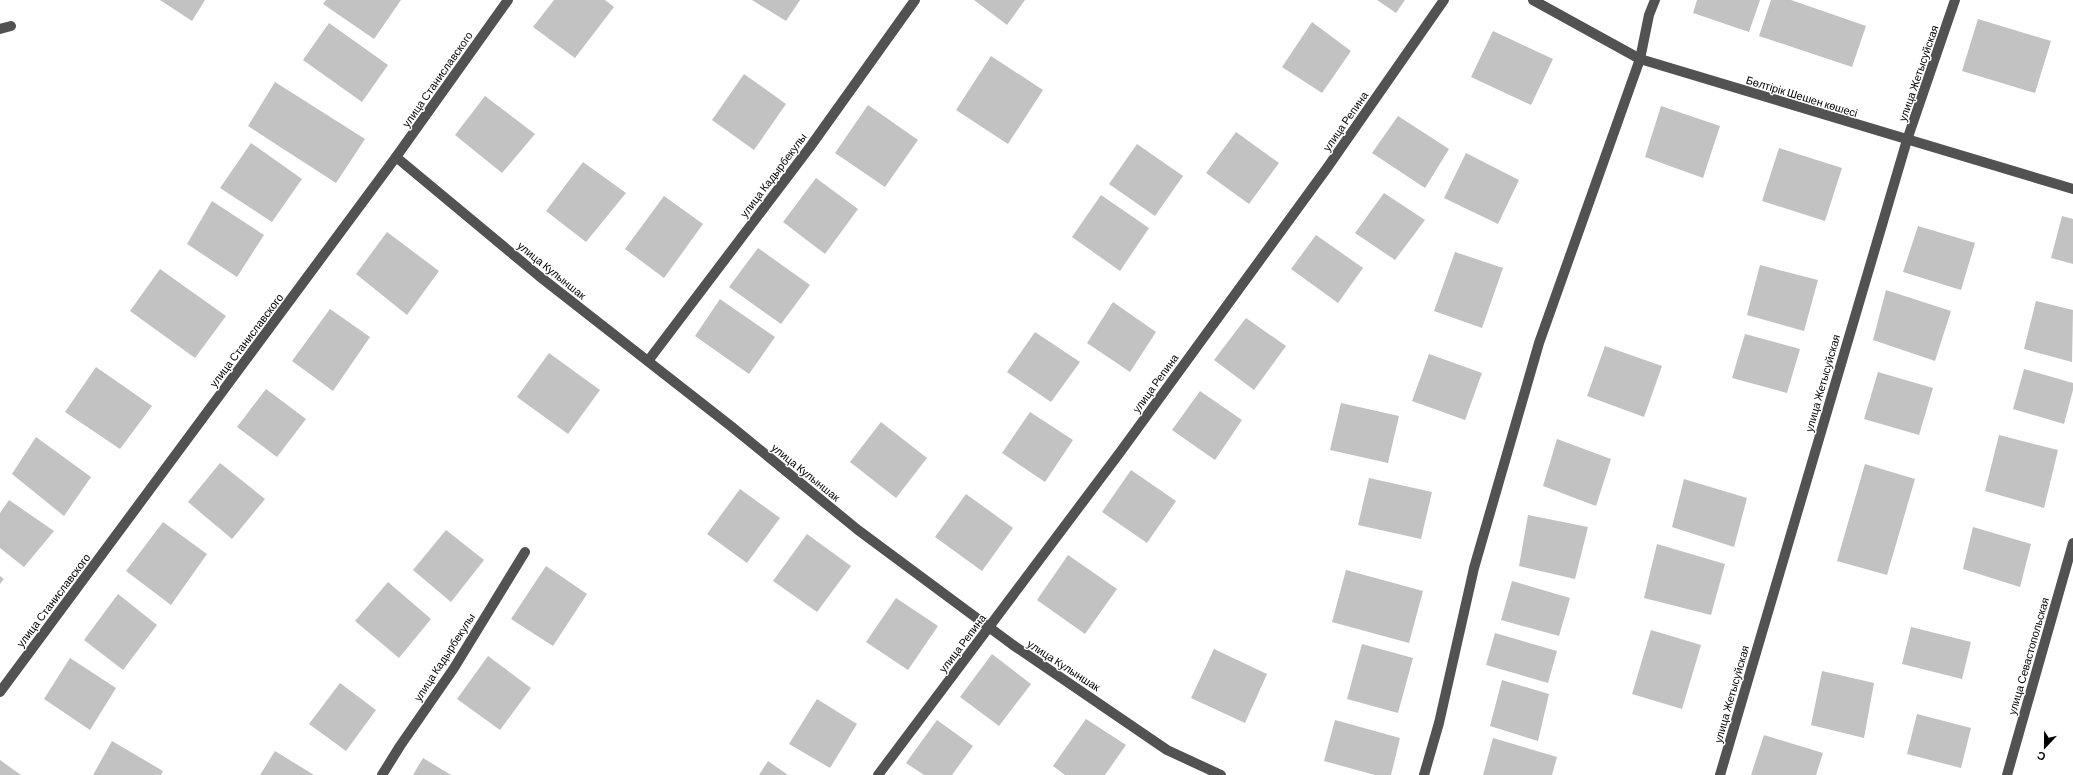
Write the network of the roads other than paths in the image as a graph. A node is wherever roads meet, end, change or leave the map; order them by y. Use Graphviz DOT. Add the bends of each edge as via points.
graph roads {
  1 [pos="508,0"];
  2 [pos="915,0"];
  3 [pos="1444,0"];
  4 [pos="1533,0"];
  5 [pos="1655,0"];
  6 [pos="1955,0"];
  7 [pos="11,26"];
  8 [pos="0,28"];
  9 [pos="1640,59"];
  10 [pos="1907,140"];
  11 [pos="396,157"];
  12 [pos="2073,189"];
  13 [pos="648,361"];
  14 [pos="2073,543"];
  15 [pos="525,552"];
  16 [pos="988,627"];
  17 [pos="0,692"];
  18 [pos="382,775"];
  19 [pos="878,775"];
  20 [pos="1221,775"];
  21 [pos="1424,775"];
  22 [pos="1720,775"];
  23 [pos="2007,775"];
  1 -- 11 [label="street, улица Станиславского"];
  2 -- 13 [label="street, улица Кадырбекулы" via="810,147"];
  3 -- 16 [label="street, улица Репина" via="1327,168 1126,445"];
  4 -- 9 [label="street, Бөлтірік Шешен көшесі"];
  5 -- 9 [label="street" via="1649,15"];
  6 -- 10 [label="street, улица Жетысуйская"];
  7 -- 8 [label="street"];
  9 -- 10 [label="street, Бөлтірік Шешен көшесі"];
  9 -- 21 [label="street" via="1539,343 1474,568 1439,722"];
  10 -- 12 [label="street, Бөлтірік Шешен көшесі"];
  10 -- 22 [label="street, улица Жетысуйская"];
  11 -- 13 [label="street, улица Кулыншак" via="539,276"];
  11 -- 17 [label="street, улица Станиславского"];
  13 -- 16 [label="street, улица Кулыншак" via="858,530"];
  14 -- 23 [label="street, улица Севастопольская"];
  15 -- 18 [label="street, улица Кадырбекулы" via="454,668"];
  16 -- 19 [label="street, улица Репина"];
  16 -- 20 [label="street, улица Кулыншак" via="1167,750"];
}
